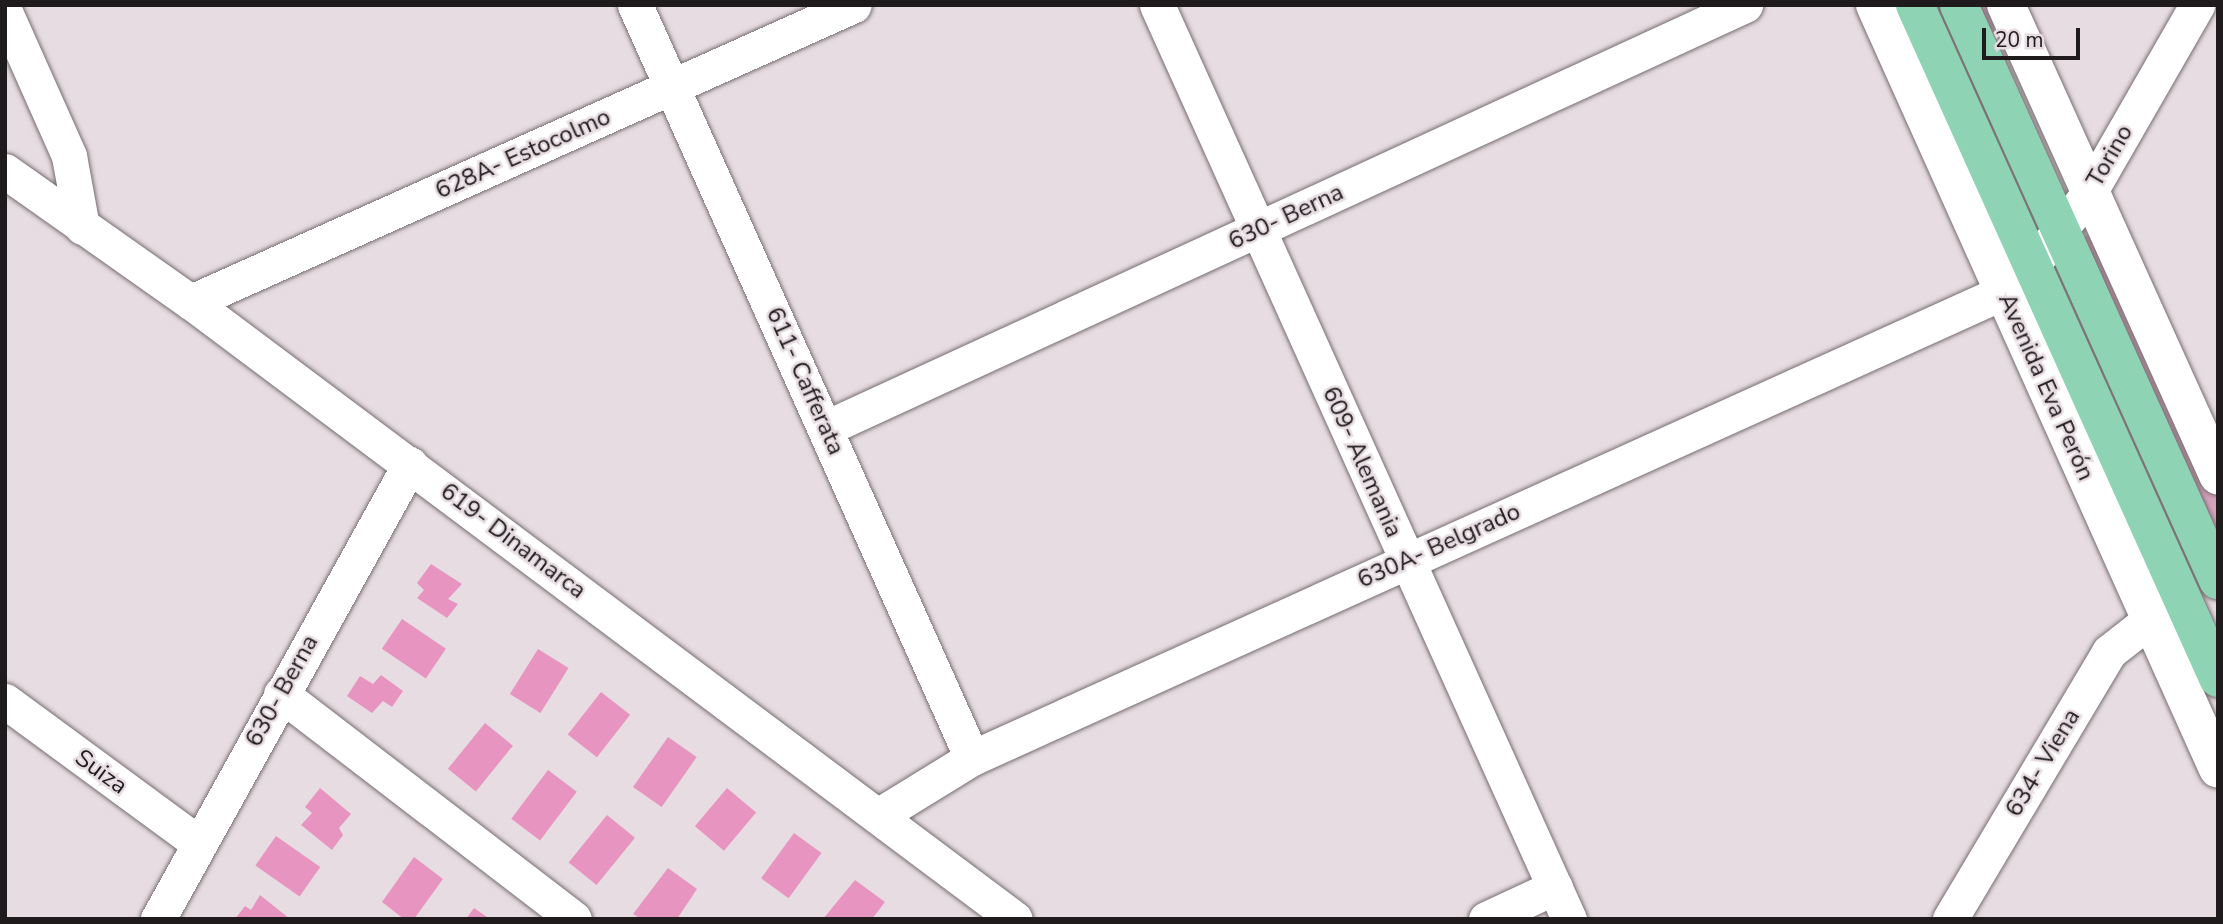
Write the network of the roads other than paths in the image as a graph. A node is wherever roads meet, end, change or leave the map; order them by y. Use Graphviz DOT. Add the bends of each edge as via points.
graph roads {
  1 [pos="635,5"];
  2 [pos="855,5"];
  3 [pos="1157,5"];
  4 [pos="1745,5"];
  5 [pos="1875,5"];
  6 [pos="1915,5"];
  7 [pos="1959,5"];
  8 [pos="2006,5"];
  9 [pos="2196,5"];
  10 [pos="5,12"];
  11 [pos="672,87"];
  12 [pos="5,171"];
  13 [pos="2089,193"];
  14 [pos="82,227"];
  15 [pos="2059,228"];
  16 [pos="1258,229"];
  17 [pos="2032,265"];
  18 [pos="2003,292"];
  19 [pos="191,302"];
  20 [pos="826,428"];
  21 [pos="410,464"];
  22 [pos="2218,475"];
  23 [pos="1406,561"];
  24 [pos="2218,580"];
  25 [pos="2151,619"];
  26 [pos="2218,678"];
  27 [pos="281,694"];
  28 [pos="5,701"];
  29 [pos="972,758"];
  30 [pos="2218,769"];
  31 [pos="881,814"];
  32 [pos="197,842"];
  33 [pos="1555,887"];
  34 [pos="158,919"];
  35 [pos="574,919"];
  36 [pos="1015,919"];
  37 [pos="1486,919"];
  38 [pos="1569,919"];
  39 [pos="1950,919"];
  1 -- 11 [label="street, 611- Cafferata"];
  2 -- 11 [label="street, 628A- Estocolmo"];
  3 -- 16 [label="street, 609- Alemania"];
  4 -- 16 [label="street, 630- Berna"];
  5 -- 18 [label="street, Avenida Eva Perón"];
  6 -- 17 [label="main road, Avenida Eva Perón"];
  7 -- 15 [label="main road"];
  8 -- 13 [label="street"];
  9 -- 13 [label="street, Torino"];
  10 -- 14 [label="street" via="69,156"];
  11 -- 19 [label="street, 628A- Estocolmo"];
  11 -- 20 [label="street, 611- Cafferata"];
  12 -- 14 [label="street, 619- Dinamarca"];
  13 -- 15 [label="street, Torino"];
  13 -- 22 [label="street"];
  14 -- 19 [label="street, 619- Dinamarca"];
  15 -- 17 [label="street, Torino"];
  15 -- 24 [label="main road"];
  16 -- 20 [label="street, 630- Berna"];
  16 -- 23 [label="street, 609- Alemania"];
  17 -- 18 [label="street, Torino"];
  17 -- 26 [label="main road, Avenida Eva Perón"];
  18 -- 23 [label="street, 630A- Belgrado"];
  18 -- 25 [label="street, Avenida Eva Perón"];
  19 -- 21 [label="street, 619- Dinamarca"];
  20 -- 29 [label="street, 611- Cafferata"];
  21 -- 27 [label="street, 630- Berna"];
  21 -- 31 [label="street, 619- Dinamarca"];
  23 -- 29 [label="street, 630A- Belgrado"];
  23 -- 33 [label="street, 609- Alemania"];
  25 -- 30 [label="street, Avenida Eva Perón"];
  25 -- 39 [label="street, 634- Viena" via="2109,652"];
  27 -- 32 [label="street, 630- Berna"];
  27 -- 35 [label="street"];
  28 -- 32 [label="street, Suiza"];
  29 -- 31 [label="street, 630A- Belgrado"];
  31 -- 36 [label="street, 619- Dinamarca"];
  32 -- 34 [label="street, 630- Berna"];
  33 -- 37 [label="street"];
  33 -- 38 [label="street, 609- Alemania"];
}
